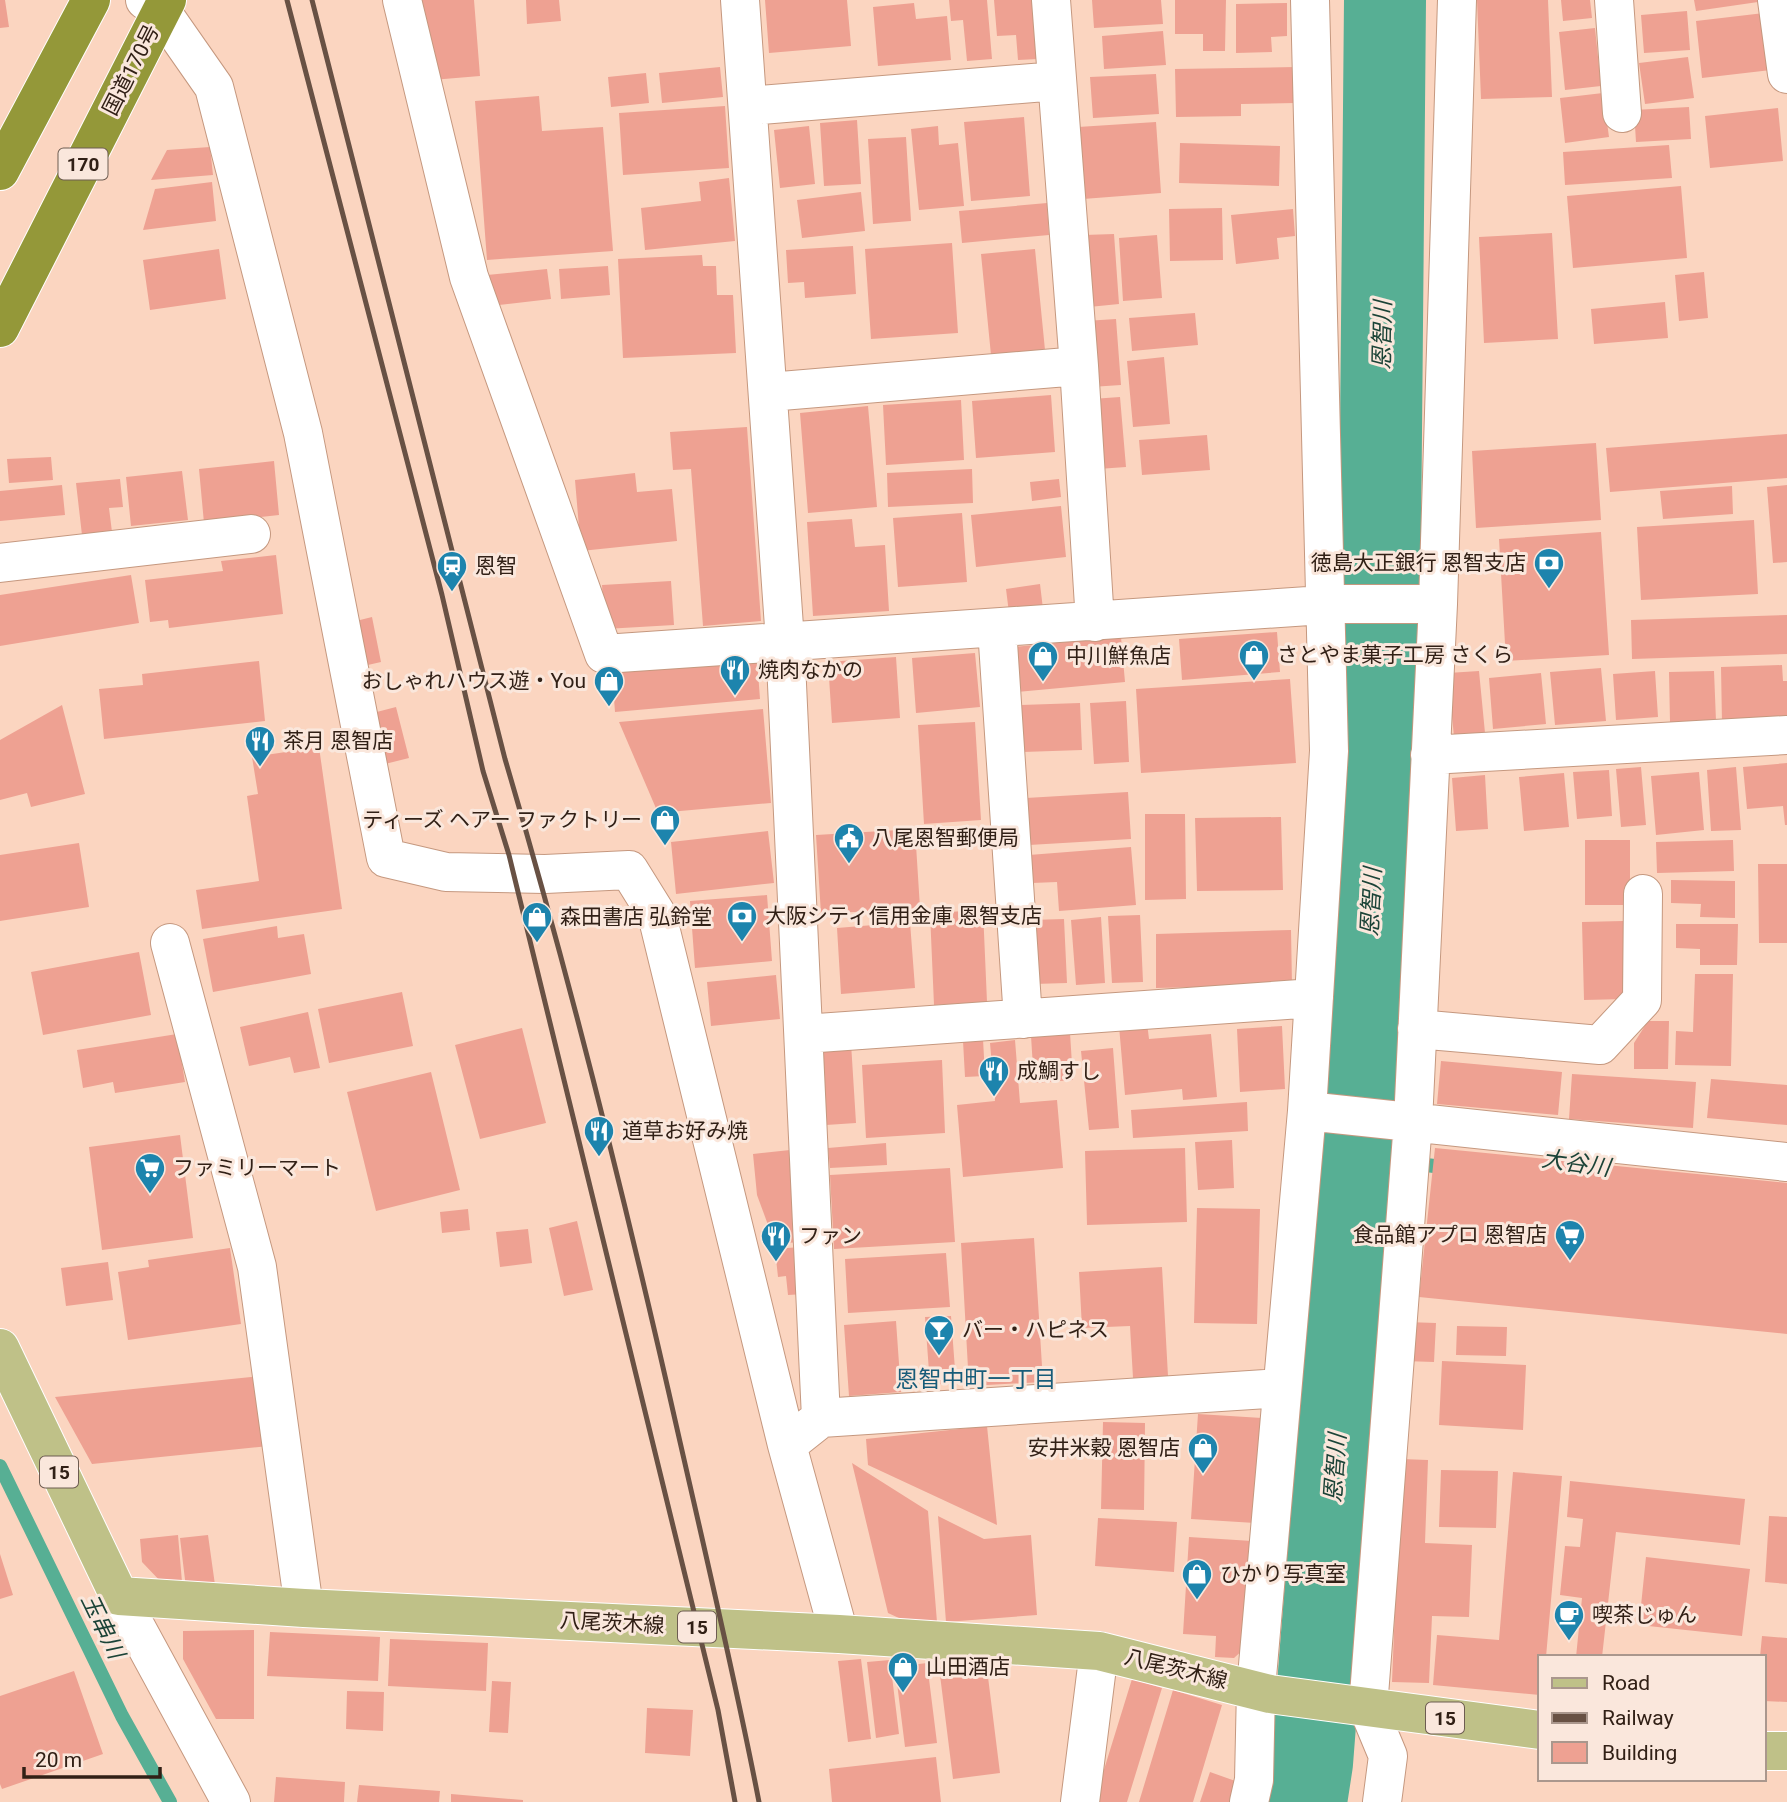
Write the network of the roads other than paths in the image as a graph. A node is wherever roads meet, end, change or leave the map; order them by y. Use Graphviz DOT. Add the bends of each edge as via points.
graph roads {
  1 [pos="91,0"];
  2 [pos="402,0"];
  3 [pos="740,0"];
  4 [pos="1051,0"];
  5 [pos="1310,0"];
  6 [pos="1457,0"];
  7 [pos="1614,0"];
  8 [pos="1777,0"];
  9 [pos="157,4"];
  10 [pos="1787,74"];
  11 [pos="1057,80"];
  12 [pos="748,106"];
  13 [pos="1622,113"];
  14 [pos="0,171"];
  15 [pos="0,328"];
  16 [pos="1079,366"];
  17 [pos="769,392"];
  18 [pos="251,534"];
  19 [pos="0,563"];
  20 [pos="1332,604"];
  21 [pos="1438,604"];
  22 [pos="1095,621"];
  23 [pos="997,628"];
  24 [pos="785,641"];
  25 [pos="1787,735"];
  26 [pos="1430,755"];
  27 [pos="1643,894"];
  28 [pos="170,943"];
  29 [pos="1314,998"];
  30 [pos="1023,1019"];
  31 [pos="1417,1029"];
  32 [pos="804,1034"];
  33 [pos="1312,1111"];
  34 [pos="1413,1122"];
  35 [pos="1787,1163"];
  36 [pos="0,1348"];
  37 [pos="1282,1388"];
  38 [pos="821,1418"];
  39 [pos="787,1445"];
  40 [pos="119,1595"];
  41 [pos="304,1608"];
  42 [pos="839,1634"];
  43 [pos="1099,1651"];
  44 [pos="1263,1691"];
  45 [pos="1359,1707"];
  46 [pos="1538,1730"];
  47 [pos="1766,1751"];
  48 [pos="1787,1751"];
  49 [pos="231,1802"];
  50 [pos="1080,1802"];
  51 [pos="1249,1802"];
  52 [pos="1382,1802"];
  1 -- 14 [label="highway"];
  2 -- 24 [label="street" via="469,277 604,654"];
  3 -- 12 [label="street"];
  4 -- 11 [label="street"];
  5 -- 20 [label="street"];
  6 -- 21 [label="street"];
  7 -- 13 [label="street"];
  8 -- 10 [label="street"];
  9 -- 15 [label="highway, 国道170号 / 170"];
  9 -- 39 [label="street" via="214,87 303,433 386,858 446,872 629,870 657,915"];
  11 -- 12 [label="street"];
  11 -- 16 [label="street"];
  12 -- 17 [label="street"];
  16 -- 17 [label="street"];
  16 -- 22 [label="street"];
  17 -- 24 [label="street"];
  18 -- 19 [label="street"];
  20 -- 21 [label="street"];
  20 -- 22 [label="street"];
  20 -- 29 [label="street" via="1329,751"];
  21 -- 26 [label="street"];
  22 -- 23 [label="street"];
  23 -- 24 [label="street"];
  23 -- 30 [label="street"];
  24 -- 32 [label="street"];
  25 -- 26 [label="street"];
  26 -- 31 [label="street"];
  27 -- 31 [label="street" via="1642,1000 1600,1045"];
  28 -- 41 [label="street" via="257,1267"];
  29 -- 30 [label="street"];
  29 -- 33 [label="street"];
  30 -- 32 [label="street"];
  31 -- 34 [label="street"];
  32 -- 38 [label="street"];
  33 -- 34 [label="street"];
  33 -- 37 [label="street"];
  34 -- 35 [label="street"];
  34 -- 45 [label="street"];
  36 -- 40 [label="main road, 15"];
  37 -- 38 [label="street"];
  37 -- 44 [label="street"];
  38 -- 39 [label="street"];
  39 -- 42 [label="street"];
  40 -- 41 [label="main road, 八尾茨木線 / 15"];
  40 -- 49 [label="street"];
  41 -- 42 [label="main road, 八尾茨木線 / 15"];
  42 -- 43 [label="main road, 八尾茨木線 / 15"];
  43 -- 44 [label="main road, 八尾茨木線 / 15"];
  43 -- 50 [label="street"];
  44 -- 45 [label="main road, 八尾茨木線 / 15"];
  44 -- 51 [label="street"];
  45 -- 46 [label="main road, 八尾茨木線 / 15"];
  45 -- 52 [label="street" via="1388,1756"];
  47 -- 48 [label="main road"];
}
